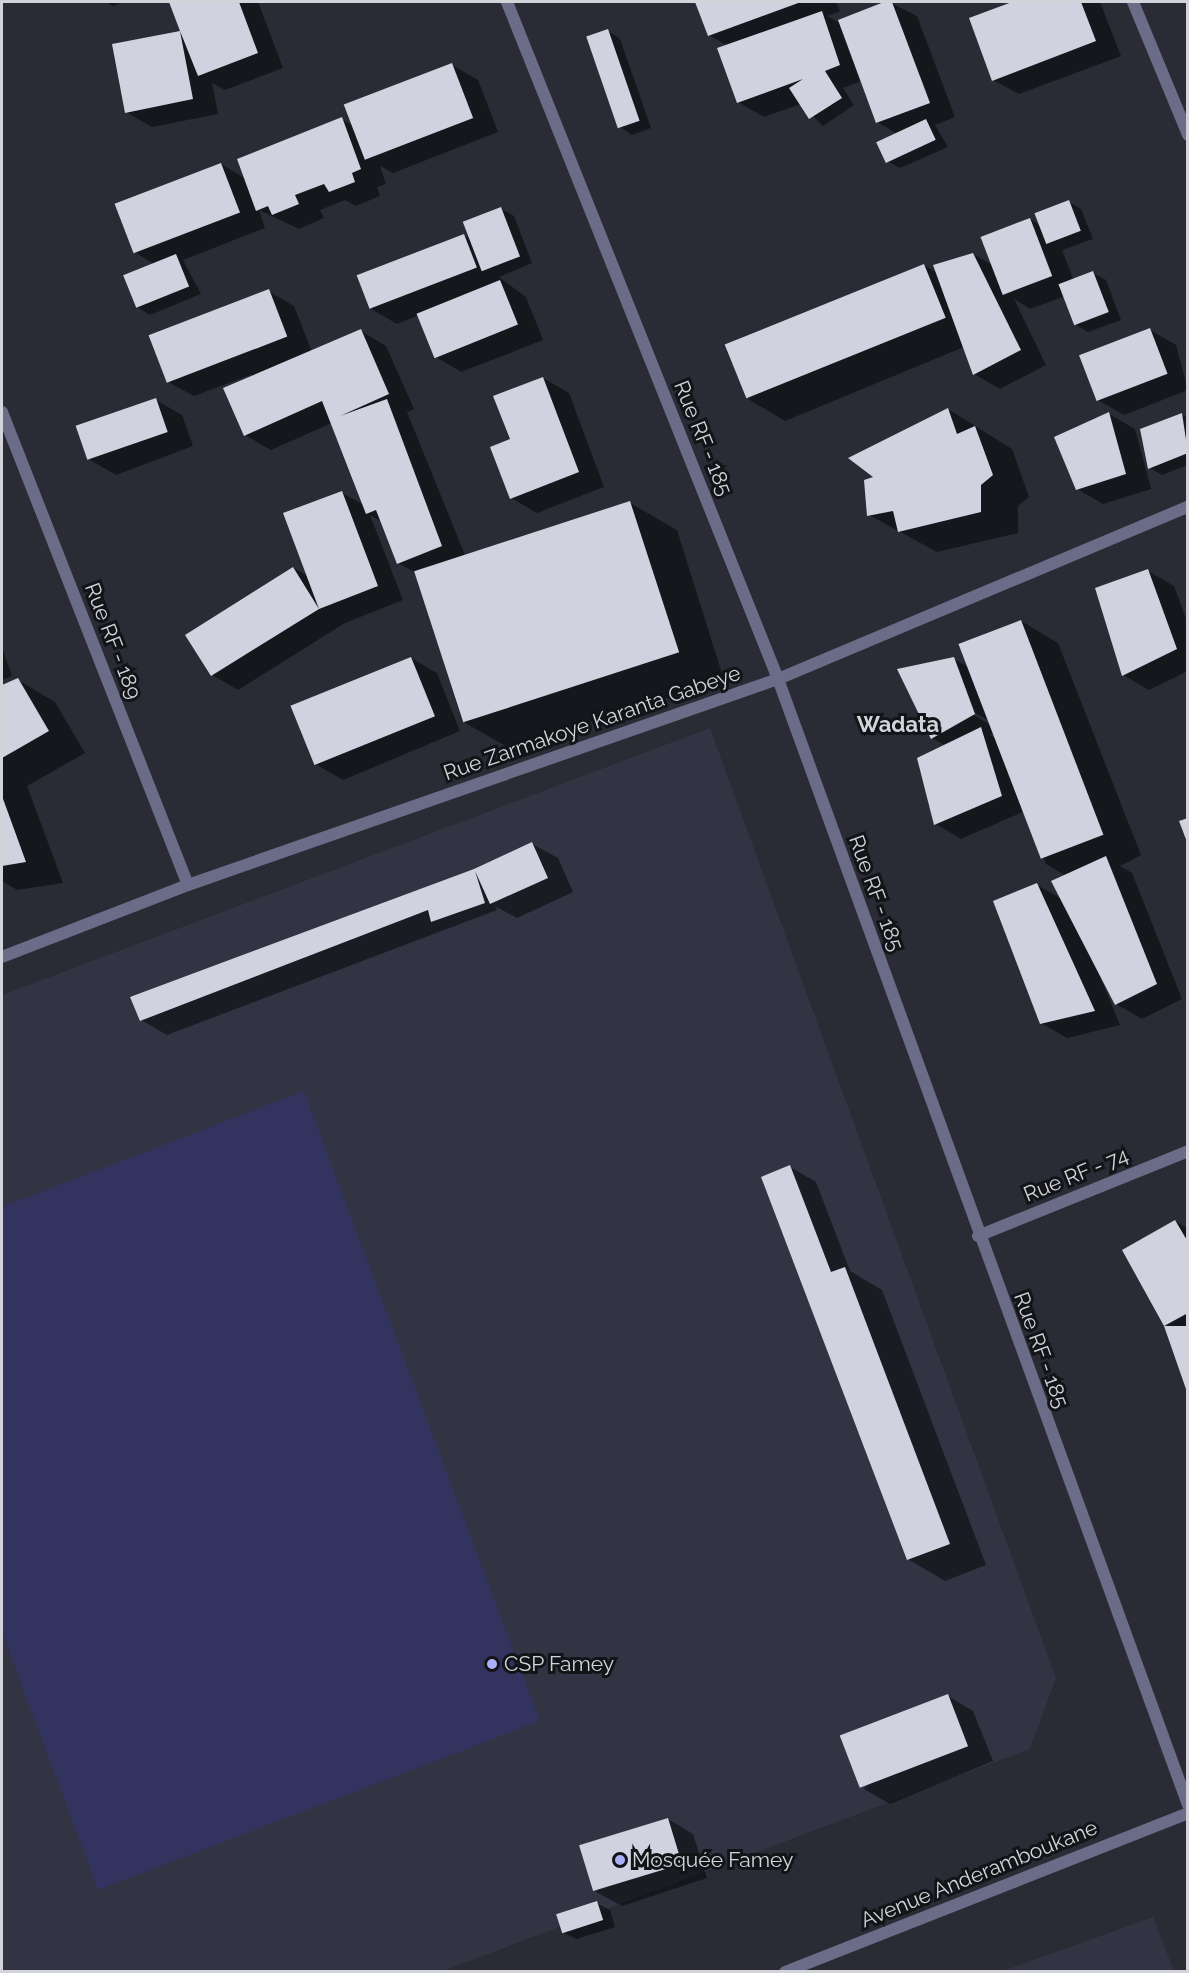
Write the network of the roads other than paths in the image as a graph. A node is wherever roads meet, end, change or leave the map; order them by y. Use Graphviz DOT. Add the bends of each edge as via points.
graph roads {
  1 [pos="507,2"];
  2 [pos="1133,2"];
  3 [pos="1188,135"];
  4 [pos="2,412"];
  5 [pos="1188,507"];
  6 [pos="778,679"];
  7 [pos="188,885"];
  8 [pos="2,957"];
  9 [pos="1188,1151"];
  10 [pos="978,1236"];
  11 [pos="1188,1805"];
  12 [pos="1188,1812"];
  13 [pos="785,1971"];
  1 -- 6 [label="street, Rue RF - 185"];
  2 -- 3 [label="street"];
  4 -- 7 [label="street, Rue RF - 189"];
  5 -- 6 [label="street, Rue Zarmakoye Karanta Gabeye"];
  6 -- 7 [label="street, Rue Zarmakoye Karanta Gabeye"];
  6 -- 10 [label="street, Rue RF - 185"];
  7 -- 8 [label="street, Rue Zarmakoye Karanta Gabeye"];
  9 -- 10 [label="street, Rue RF - 74"];
  10 -- 11 [label="street, Rue RF - 185"];
  12 -- 13 [label="street, Avenue Anderamboukane"];
}
